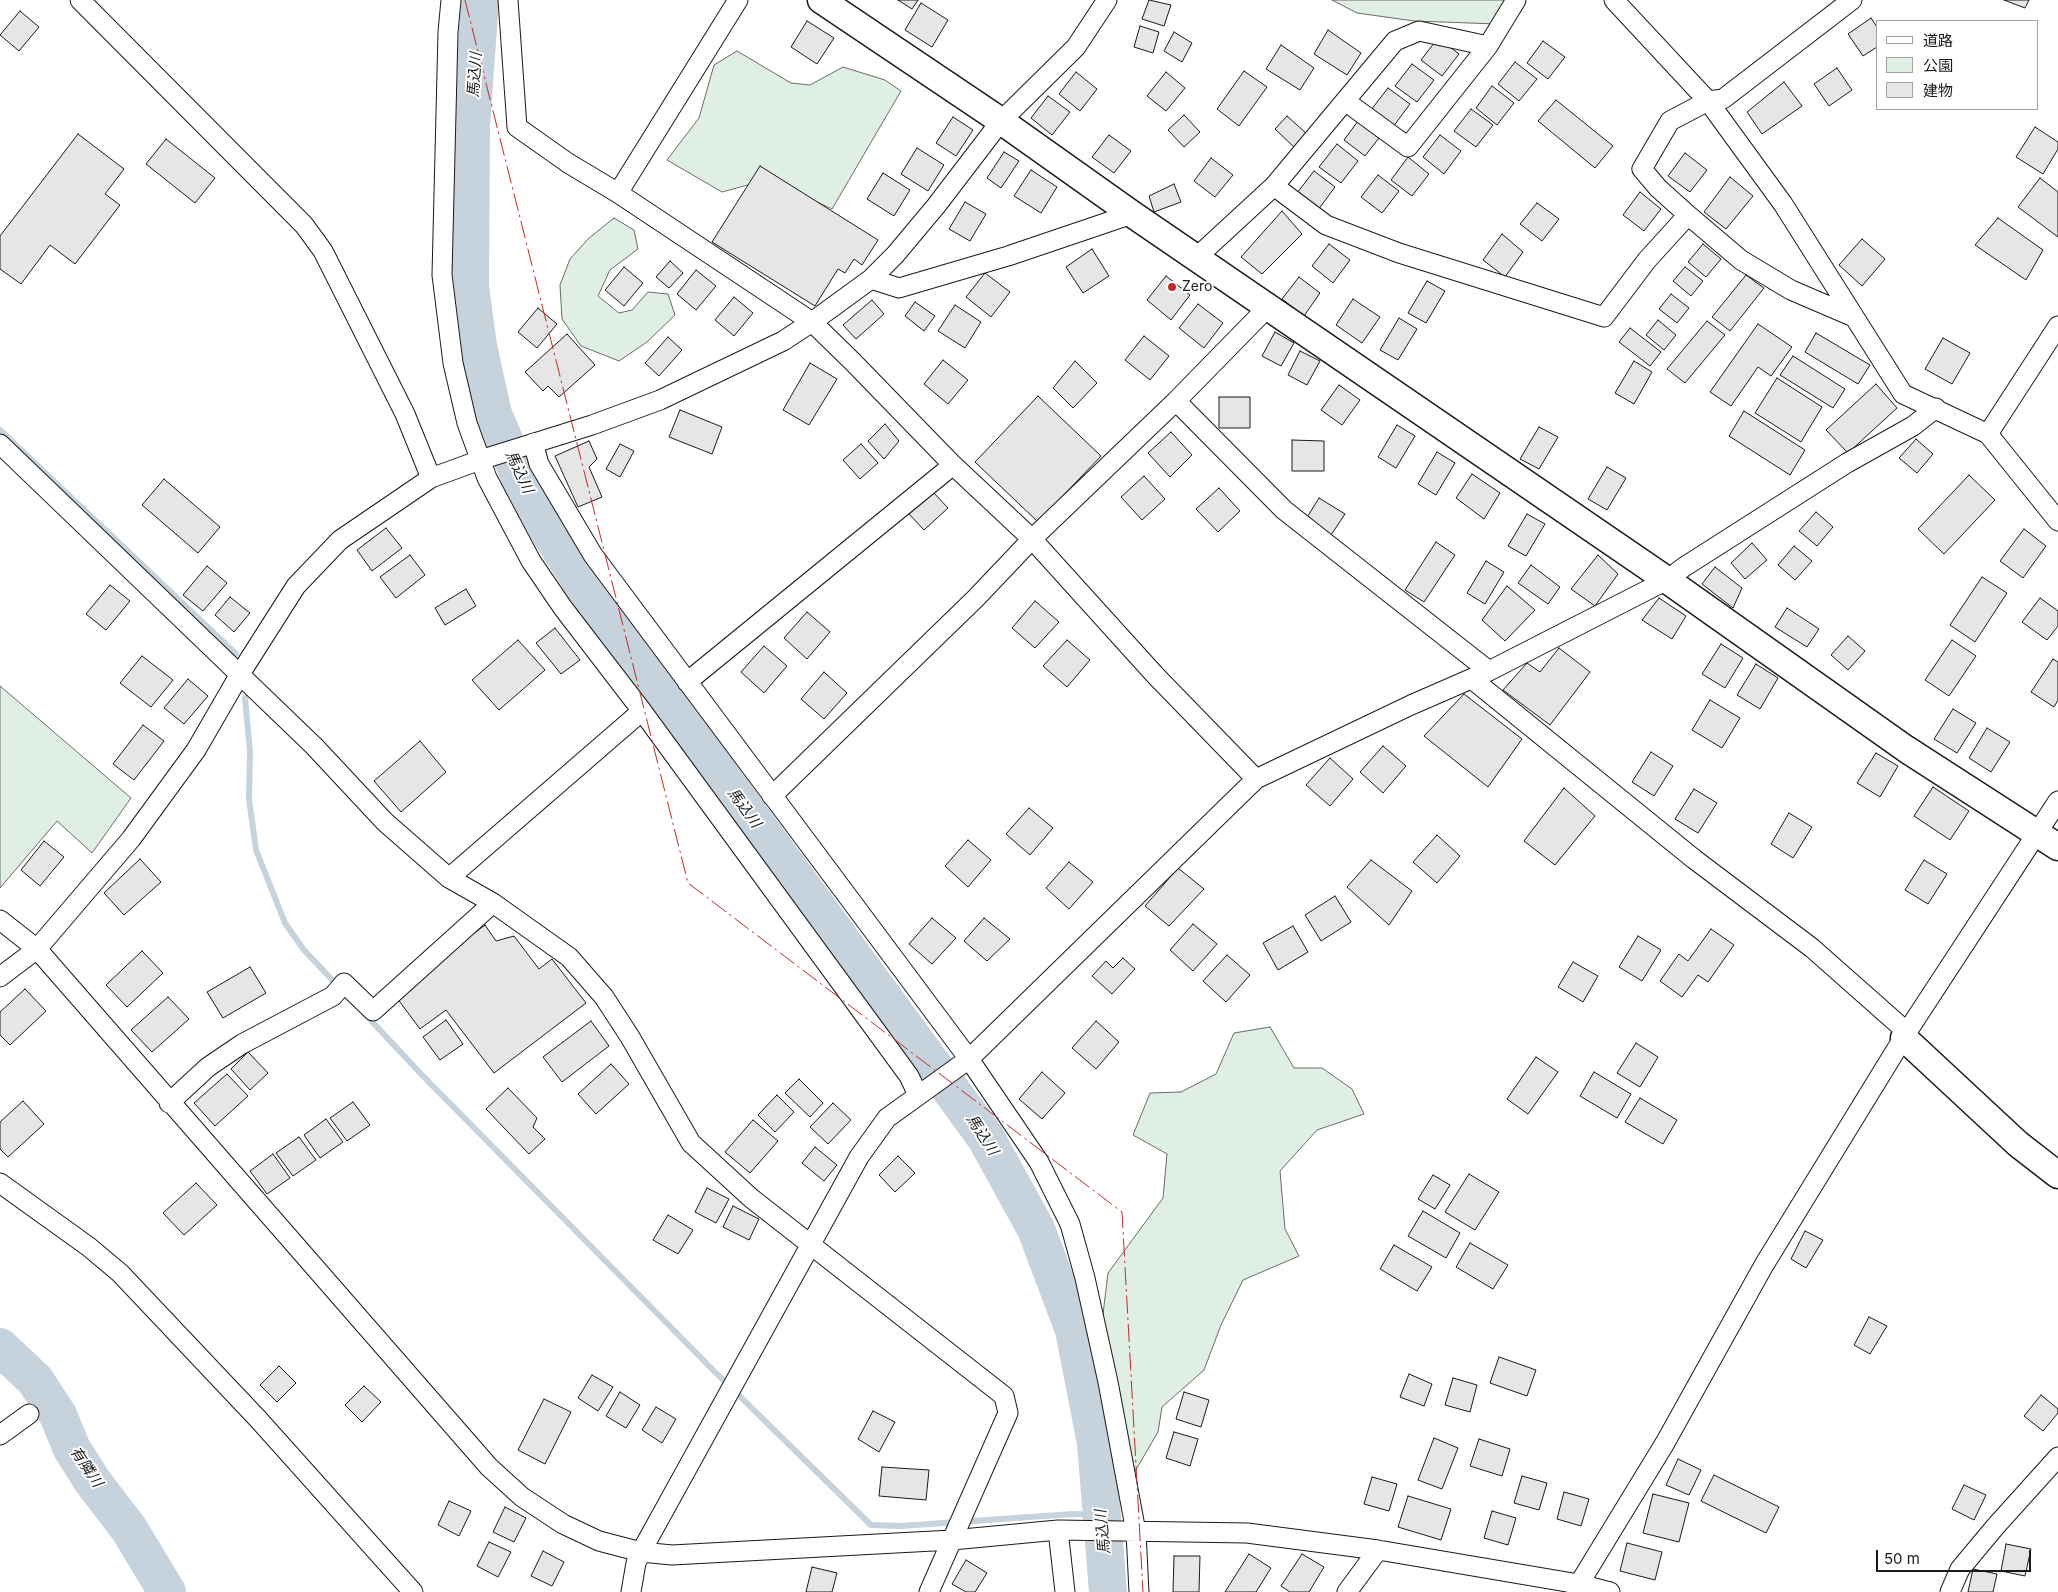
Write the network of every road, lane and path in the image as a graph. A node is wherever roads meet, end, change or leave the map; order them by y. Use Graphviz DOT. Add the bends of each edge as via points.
graph roads {
  1 [pos="80,0"];
  2 [pos="451,0"];
  3 [pos="508,0"];
  4 [pos="738,0"];
  5 [pos="821,0"];
  6 [pos="1107,0"];
  7 [pos="1516,0"];
  8 [pos="1614,0"];
  9 [pos="1852,0"];
  10 [pos="1488,46"];
  11 [pos="1345,101"];
  12 [pos="1708,102"];
  13 [pos="1001,121"];
  14 [pos="1274,186"];
  15 [pos="618,193"];
  16 [pos="1132,214"];
  17 [pos="1688,215"];
  18 [pos="1197,257"];
  19 [pos="871,279"];
  20 [pos="1269,306"];
  21 [pos="1854,317"];
  22 [pos="812,322"];
  23 [pos="2058,326"];
  24 [pos="1176,401"];
  25 [pos="1936,408"];
  26 [pos="1988,434"];
  27 [pos="533,443"];
  28 [pos="0,444"];
  29 [pos="484,459"];
  30 [pos="952,465"];
  31 [pos="431,478"];
  32 [pos="2058,521"];
  33 [pos="1032,539"];
  34 [pos="1667,580"];
  35 [pos="1489,671"];
  36 [pos="240,674"];
  37 [pos="1472,679"];
  38 [pos="687,682"];
  39 [pos="642,711"];
  40 [pos="1256,779"];
  41 [pos="772,796"];
  42 [pos="2058,801"];
  43 [pos="2037,833"];
  44 [pos="2058,847"];
  45 [pos="449,878"];
  46 [pos="493,903"];
  47 [pos="0,920"];
  48 [pos="37,949"];
  49 [pos="0,977"];
  50 [pos="1905,1035"];
  51 [pos="969,1059"];
  52 [pos="920,1093"];
  53 [pos="169,1103"];
  54 [pos="2058,1175"];
  55 [pos="0,1183"];
  56 [pos="810,1244"];
  57 [pos="29,1414"];
  58 [pos="0,1435"];
  59 [pos="2058,1457"];
  60 [pos="1058,1530"];
  61 [pos="1131,1532"];
  62 [pos="954,1535"];
  63 [pos="1378,1550"];
  64 [pos="641,1552"];
  65 [pos="1578,1588"];
  66 [pos="414,1592"];
  67 [pos="631,1592"];
  68 [pos="929,1592"];
  69 [pos="1065,1592"];
  70 [pos="1140,1592"];
  71 [pos="1347,1592"];
  72 [pos="1610,1592"];
  73 [pos="1950,1592"];
  1 -- 31 [label="street" via="304,225 323,251 397,397"];
  2 -- 29 [label="street" via="442,275 453,363 467,423"];
  3 -- 15 [label="street" via="517,127"];
  4 -- 15 [label="street"];
  5 -- 13 [label="street"];
  6 -- 13 [label="street" via="1076,47"];
  7 -- 10 [label="street"];
  8 -- 12 [label="street"];
  9 -- 12 [label="street" via="1723,99"];
  10 -- 11 [label="street" via="1420,31 1394,41"];
  10 -- 11 [label="street" via="1408,147"];
  11 -- 14 [label="street"];
  12 -- 17 [label="street" via="1670,121 1642,169"];
  12 -- 21 [label="street" via="1783,204"];
  13 -- 16 [label="street"];
  13 -- 19 [label="street" via="936,206"];
  14 -- 17 [label="street" via="1326,225 1399,253 1604,317 1647,260"];
  14 -- 18 [label="street"];
  15 -- 22 [label="street"];
  16 -- 18 [label="street"];
  16 -- 19 [label="street" via="899,288"];
  17 -- 21 [label="street" via="1741,260 1791,290"];
  18 -- 20 [label="street"];
  19 -- 22 [label="street"];
  20 -- 24 [label="street"];
  20 -- 34 [label="street"];
  21 -- 25 [label="street" via="1903,394"];
  22 -- 27 [label="street" via="783,341 660,400 592,426"];
  22 -- 30 [label="street"];
  23 -- 26 [label="street"];
  24 -- 33 [label="street"];
  24 -- 35 [label="street" via="1284,510"];
  25 -- 26 [label="street"];
  25 -- 34 [label="street"];
  26 -- 32 [label="street"];
  27 -- 29 [label="street"];
  27 -- 38 [label="street" via="539,464 593,555"];
  28 -- 36 [label="street"];
  29 -- 31 [label="street"];
  29 -- 39 [label="street" via="502,510 531,561"];
  30 -- 33 [label="street"];
  30 -- 38 [label="street"];
  31 -- 36 [label="street" via="340,540 296,586"];
  33 -- 40 [label="street" via="1155,675"];
  33 -- 41 [label="street" via="976,598"];
  34 -- 35 [label="street"];
  34 -- 43 [label="street" via="1906,749"];
  35 -- 37 [label="street"];
  36 -- 45 [label="street" via="385,822"];
  36 -- 48 [label="street" via="196,750 131,839"];
  37 -- 40 [label="street"];
  37 -- 50 [label="street" via="1694,858 1812,948"];
  38 -- 41 [label="street"];
  39 -- 45 [label="street"];
  39 -- 52 [label="street"];
  40 -- 51 [label="street"];
  41 -- 51 [label="street"];
  42 -- 43 [label="street"];
  43 -- 44 [label="street"];
  43 -- 50 [label="street"];
  45 -- 46 [label="street"];
  46 -- 53 [label="street" via="373,1011 338,989 242,1044 208,1067"];
  46 -- 56 [label="street" via="569,957 604,997 691,1143 751,1198"];
  47 -- 48 [label="street"];
  48 -- 49 [label="street"];
  48 -- 53 [label="street"];
  50 -- 54 [label="street" via="2018,1144"];
  50 -- 65 [label="street" via="1764,1265 1665,1443"];
  51 -- 52 [label="street"];
  51 -- 61 [label="street" via="1039,1162 1070,1224 1108,1382"];
  52 -- 56 [label="street" via="887,1118 859,1157"];
  53 -- 64 [label="street" via="489,1467 522,1498 563,1524 599,1541"];
  55 -- 66 [label="street" via="120,1273 258,1419"];
  56 -- 62 [label="street" via="1004,1396 1008,1413"];
  56 -- 64 [label="street"];
  57 -- 58 [label="street"];
  59 -- 73 [label="street" via="1960,1569"];
  60 -- 61 [label="street"];
  60 -- 62 [label="street"];
  60 -- 69 [label="street"];
  61 -- 63 [label="street" via="1247,1533"];
  61 -- 70 [label="street"];
  62 -- 64 [label="street" via="672,1555"];
  62 -- 68 [label="street"];
  63 -- 65 [label="street"];
  63 -- 71 [label="street"];
  64 -- 67 [label="street"];
  65 -- 72 [label="street"];
}
